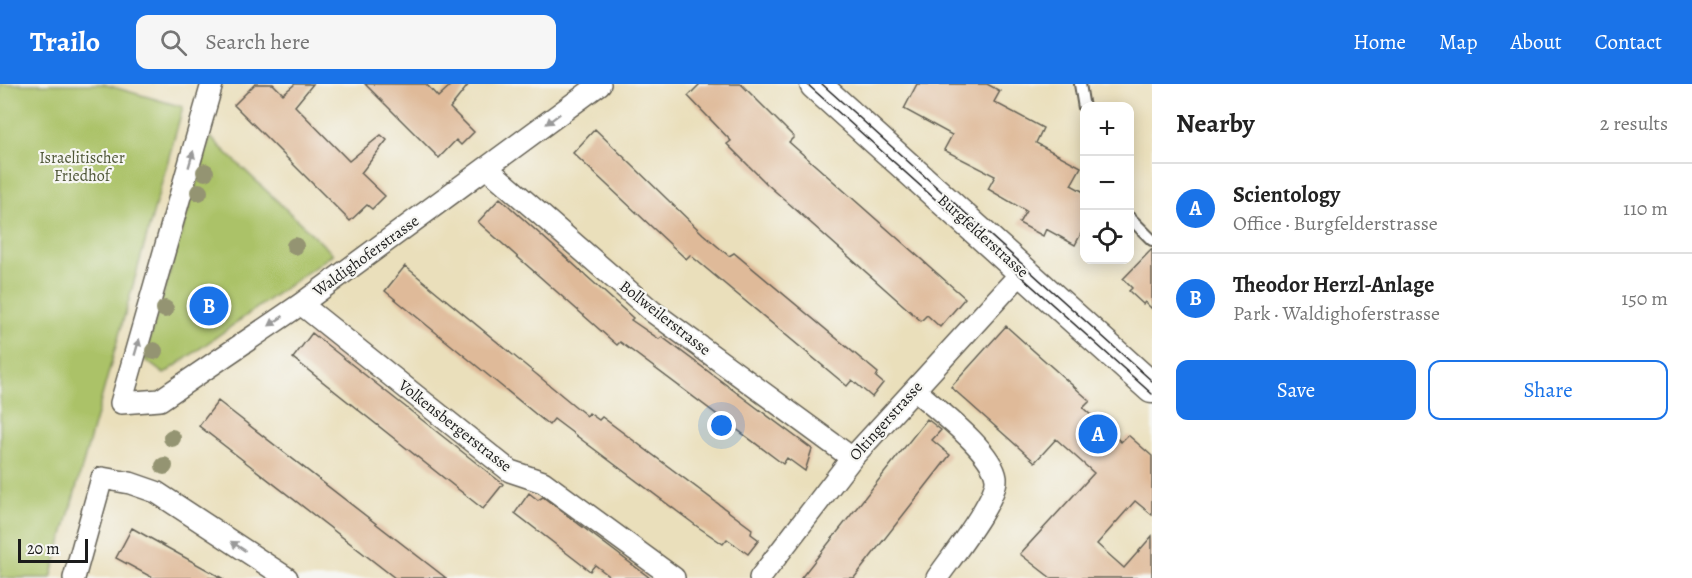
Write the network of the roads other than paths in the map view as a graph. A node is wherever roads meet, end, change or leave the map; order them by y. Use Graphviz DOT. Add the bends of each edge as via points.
graph roads {
  1 [pos="212,84"];
  2 [pos="600,84"];
  3 [pos="815,84"];
  4 [pos="1080,84"];
  5 [pos="1083,102"];
  6 [pos="487,168"];
  7 [pos="1134,222"];
  8 [pos="1152,240"];
  9 [pos="1022,272"];
  10 [pos="301,304"];
  11 [pos="1152,388"];
  12 [pos="915,390"];
  13 [pos="852,458"];
  14 [pos="74,578"];
  15 [pos="287,578"];
  16 [pos="674,578"];
  17 [pos="760,578"];
  18 [pos="937,578"];
  10 -- 1 [label="street, Waldighoferstrasse, one-way" via="160,400 121,403"];
  2 -- 6 [label="street, Waldighoferstrasse, one-way"];
  3 -- 9 [label="main road, Burgfelderstrasse"];
  4 -- 5 [label="lane"];
  6 -- 10 [label="street, Waldighoferstrasse"];
  6 -- 13 [label="street, Bollweilerstrasse" via="653,312"];
  7 -- 8 [label="lane"];
  9 -- 11 [label="main road, Burgfelderstrasse"];
  9 -- 12 [label="street, Oltingerstrasse"];
  10 -- 16 [label="street, Volkensbergerstrasse" via="510,471 543,482"];
  12 -- 13 [label="street, Oltingerstrasse"];
  12 -- 18 [label="street" via="986,455 996,479 990,502"];
  13 -- 17 [label="street, Oltingerstrasse"];
  15 -- 14 [label="street, one-way" via="156,492 102,478"];
}
